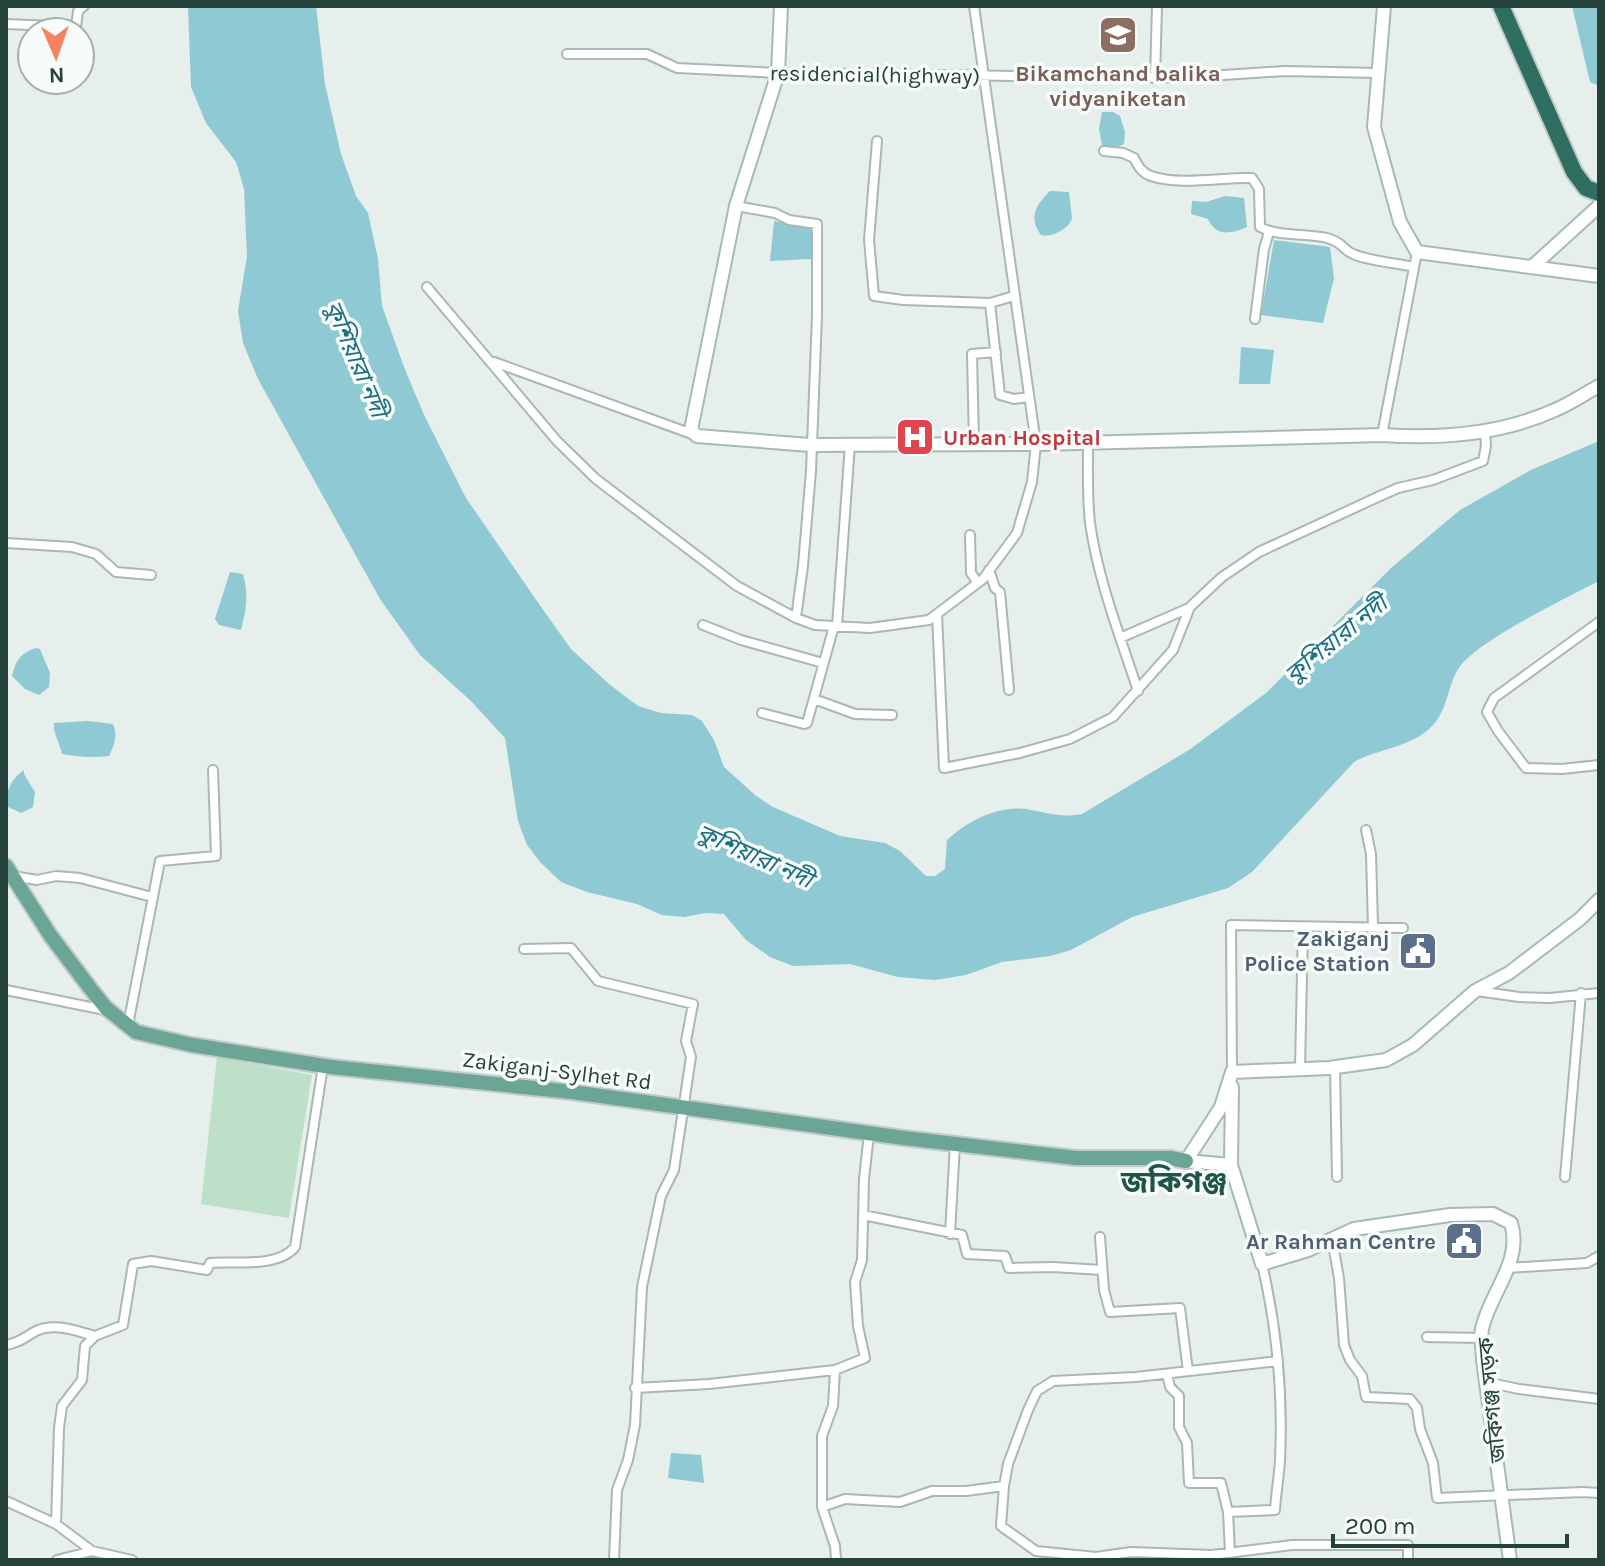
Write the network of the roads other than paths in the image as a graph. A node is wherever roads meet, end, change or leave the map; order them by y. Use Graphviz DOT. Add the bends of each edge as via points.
graph roads {
  1 [pos="84,6"];
  2 [pos="781,6"];
  3 [pos="974,6"];
  4 [pos="1157,6"];
  5 [pos="1384,6"];
  6 [pos="1501,6"];
  7 [pos="6,24"];
  8 [pos="567,54"];
  9 [pos="778,73"];
  10 [pos="1379,73"];
  11 [pos="983,77"];
  12 [pos="1155,78"];
  13 [pos="877,141"];
  14 [pos="1104,151"];
  15 [pos="1599,193"];
  16 [pos="736,206"];
  17 [pos="1599,206"];
  18 [pos="1269,232"];
  19 [pos="1417,252"];
  20 [pos="1533,266"];
  21 [pos="1414,267"];
  22 [pos="1599,276"];
  23 [pos="427,287"];
  24 [pos="1014,296"];
  25 [pos="990,303"];
  26 [pos="1255,319"];
  27 [pos="996,352"];
  28 [pos="491,361"];
  29 [pos="1599,386"];
  30 [pos="1029,397"];
  31 [pos="1485,431"];
  32 [pos="692,434"];
  33 [pos="1382,435"];
  34 [pos="1088,443"];
  35 [pos="850,444"];
  36 [pos="974,444"];
  37 [pos="1036,444"];
  38 [pos="810,445"];
  39 [pos="970,535"];
  40 [pos="6,543"];
  41 [pos="989,570"];
  42 [pos="151,575"];
  43 [pos="978,583"];
  44 [pos="1190,607"];
  45 [pos="937,614"];
  46 [pos="796,618"];
  47 [pos="1599,622"];
  48 [pos="703,625"];
  49 [pos="836,626"];
  50 [pos="1120,638"];
  51 [pos="823,663"];
  52 [pos="1009,690"];
  53 [pos="1138,691"];
  54 [pos="814,699"];
  55 [pos="762,713"];
  56 [pos="892,715"];
  57 [pos="1599,765"];
  58 [pos="213,770"];
  59 [pos="1366,830"];
  60 [pos="9,871"];
  61 [pos="152,897"];
  62 [pos="1599,900"];
  63 [pos="1373,926"];
  64 [pos="1303,927"];
  65 [pos="1403,928"];
  66 [pos="524,949"];
  67 [pos="6,990"];
  68 [pos="1475,991"];
  69 [pos="1581,993"];
  70 [pos="1599,993"];
  71 [pos="110,1011"];
  72 [pos="128,1026"];
  73 [pos="323,1066"];
  74 [pos="1335,1068"];
  75 [pos="1300,1069"];
  76 [pos="1232,1072"];
  77 [pos="684,1108"];
  78 [pos="869,1134"];
  79 [pos="955,1144"];
  80 [pos="1186,1161"];
  81 [pos="1231,1165"];
  82 [pos="1337,1177"];
  83 [pos="1565,1177"];
  84 [pos="863,1215"];
  85 [pos="950,1234"];
  86 [pos="1100,1237"];
  87 [pos="1332,1239"];
  88 [pos="1599,1256"];
  89 [pos="1262,1264"];
  90 [pos="1508,1268"];
  91 [pos="1102,1270"];
  92 [pos="95,1336"];
  93 [pos="1427,1337"];
  94 [pos="1482,1338"];
  95 [pos="6,1345"];
  96 [pos="1278,1361"];
  97 [pos="835,1370"];
  98 [pos="1188,1371"];
  99 [pos="1167,1374"];
  100 [pos="1486,1382"];
  101 [pos="635,1388"];
  102 [pos="1599,1399"];
  103 [pos="1004,1486"];
  104 [pos="1599,1493"];
  105 [pos="1502,1497"];
  106 [pos="6,1501"];
  107 [pos="822,1507"];
  108 [pos="1228,1512"];
  109 [pos="56,1524"];
  110 [pos="92,1551"];
  111 [pos="1230,1553"];
  112 [pos="1212,1557"];
  113 [pos="57,1560"];
  114 [pos="132,1560"];
  115 [pos="614,1560"];
  116 [pos="836,1560"];
  117 [pos="1408,1560"];
  118 [pos="1510,1560"];
  1 -- 7 [label="street" via="76,27"];
  2 -- 9 [label="street"];
  3 -- 11 [label="street"];
  4 -- 12 [label="street"];
  5 -- 10 [label="street"];
  6 -- 15 [label="highway" via="1574,172 1586,188"];
  8 -- 9 [label="street, residencial(highway)" via="647,54 677,68"];
  9 -- 11 [label="street, residencial(highway)"];
  9 -- 16 [label="street"];
  10 -- 12 [label="street, residencial(highway)" via="1285,71"];
  10 -- 19 [label="street" via="1376,142 1400,222"];
  11 -- 12 [label="street, residencial(highway)"];
  11 -- 24 [label="street"];
  13 -- 25 [label="street" via="869,240 874,296"];
  14 -- 18 [label="street" via="1134,158 1150,176 1252,178 1259,189 1260,227"];
  16 -- 32 [label="street"];
  16 -- 38 [label="street" via="817,224"];
  17 -- 20 [label="street"];
  18 -- 21 [label="street" via="1332,239 1350,254"];
  18 -- 26 [label="street"];
  19 -- 20 [label="street"];
  19 -- 21 [label="street"];
  20 -- 22 [label="street"];
  21 -- 33 [label="street"];
  23 -- 28 [label="street"];
  24 -- 25 [label="street"];
  24 -- 30 [label="street"];
  25 -- 27 [label="street"];
  27 -- 30 [label="street" via="1000,395"];
  27 -- 36 [label="street" via="972,354"];
  28 -- 32 [label="street"];
  28 -- 46 [label="street" via="596,479 737,586"];
  29 -- 31 [label="street" via="1555,410"];
  30 -- 37 [label="street"];
  31 -- 33 [label="street" via="1425,438"];
  31 -- 44 [label="street" via="1483,461 1398,488 1259,552"];
  32 -- 38 [label="street"];
  33 -- 34 [label="street"];
  34 -- 37 [label="street"];
  34 -- 50 [label="street" via="1091,531"];
  35 -- 36 [label="street"];
  35 -- 38 [label="street"];
  35 -- 49 [label="street"];
  36 -- 37 [label="street"];
  37 -- 41 [label="street" via="1032,482 1017,533"];
  38 -- 46 [label="street"];
  39 -- 43 [label="street" via="971,573"];
  40 -- 42 [label="street" via="72,547 96,554 116,572"];
  41 -- 43 [label="street"];
  41 -- 52 [label="street" via="1000,592"];
  43 -- 45 [label="street"];
  44 -- 50 [label="street"];
  44 -- 53 [label="street" via="1173,650"];
  45 -- 49 [label="street" via="929,620 870,628"];
  45 -- 53 [label="street" via="944,768 1070,739 1113,717"];
  46 -- 49 [label="street"];
  47 -- 57 [label="street" via="1494,698 1487,712 1526,768"];
  48 -- 51 [label="street"];
  49 -- 51 [label="street"];
  50 -- 53 [label="street"];
  51 -- 54 [label="street"];
  54 -- 55 [label="street" via="804,724"];
  54 -- 56 [label="street" via="855,714"];
  58 -- 61 [label="street" via="216,856 160,861"];
  59 -- 63 [label="street"];
  60 -- 61 [label="street" via="37,880 80,878"];
  60 -- 71 [label="main road, Zakiganj-Sylhet Rd" via="50,935"];
  61 -- 72 [label="street"];
  62 -- 68 [label="street" via="1509,973"];
  63 -- 64 [label="street"];
  63 -- 65 [label="street"];
  64 -- 75 [label="street"];
  64 -- 76 [label="street" via="1231,925"];
  66 -- 77 [label="street" via="571,948 598,981 693,1004"];
  67 -- 71 [label="street"];
  68 -- 69 [label="street" via="1550,998"];
  68 -- 74 [label="street" via="1399,1053"];
  69 -- 70 [label="street"];
  69 -- 83 [label="street"];
  71 -- 72 [label="main road, Zakiganj-Sylhet Rd"];
  72 -- 73 [label="main road, Zakiganj-Sylhet Rd" via="192,1045"];
  73 -- 77 [label="main road, Zakiganj-Sylhet Rd"];
  73 -- 92 [label="street" via="299,1229 288,1256 210,1263 207,1270 151,1261 133,1264 123,1325"];
  74 -- 75 [label="street"];
  74 -- 82 [label="street"];
  75 -- 76 [label="street"];
  76 -- 80 [label="street" via="1221,1107"];
  76 -- 81 [label="street"];
  77 -- 78 [label="main road, Zakiganj-Sylhet Rd"];
  77 -- 101 [label="street" via="674,1170 661,1196 647,1258"];
  78 -- 79 [label="main road, Zakiganj-Sylhet Rd"];
  78 -- 84 [label="street"];
  79 -- 80 [label="main road, Zakiganj-Sylhet Rd" via="1076,1158"];
  79 -- 85 [label="street"];
  80 -- 81 [label="street"];
  81 -- 89 [label="street"];
  84 -- 85 [label="street"];
  84 -- 97 [label="street" via="862,1260 855,1282 865,1358"];
  85 -- 91 [label="street" via="962,1235 967,1254 1005,1256 1009,1268"];
  86 -- 91 [label="street"];
  87 -- 89 [label="street, জকিগঞ্জ সড়ক"];
  87 -- 90 [label="street, জকিগঞ্জ সড়ক" via="1354,1229 1493,1214 1511,1223 1516,1238"];
  87 -- 105 [label="street" via="1344,1345 1362,1376 1366,1397 1410,1399 1417,1408 1437,1498"];
  88 -- 90 [label="street" via="1587,1263"];
  89 -- 96 [label="street"];
  90 -- 94 [label="street, জকিগঞ্জ সড়ক"];
  91 -- 98 [label="street" via="1110,1312 1180,1308"];
  92 -- 95 [label="street" via="57,1326"];
  92 -- 109 [label="street" via="85,1346 82,1380 62,1406"];
  93 -- 94 [label="street"];
  94 -- 100 [label="street, জকিগঞ্জ সড়ক"];
  96 -- 98 [label="street"];
  96 -- 108 [label="street" via="1275,1510"];
  97 -- 101 [label="street"];
  97 -- 107 [label="street" via="833,1406 822,1436"];
  98 -- 99 [label="street"];
  99 -- 103 [label="street" via="1053,1381 1037,1391"];
  99 -- 108 [label="street" via="1179,1396 1189,1483 1221,1483"];
  100 -- 102 [label="street"];
  100 -- 105 [label="street, জকিগঞ্জ সড়ক"];
  101 -- 115 [label="street" via="635,1425 617,1490"];
  103 -- 107 [label="street" via="932,1491 900,1502 845,1499"];
  103 -- 112 [label="street" via="1001,1526 1036,1551"];
  104 -- 105 [label="street"];
  105 -- 118 [label="street, জকিগঞ্জ সড়ক"];
  106 -- 109 [label="street"];
  107 -- 116 [label="street"];
  108 -- 111 [label="street"];
  109 -- 110 [label="street"];
  110 -- 113 [label="street"];
  110 -- 114 [label="street"];
  111 -- 112 [label="street"];
  111 -- 117 [label="street" via="1292,1545 1408,1545"];
}
